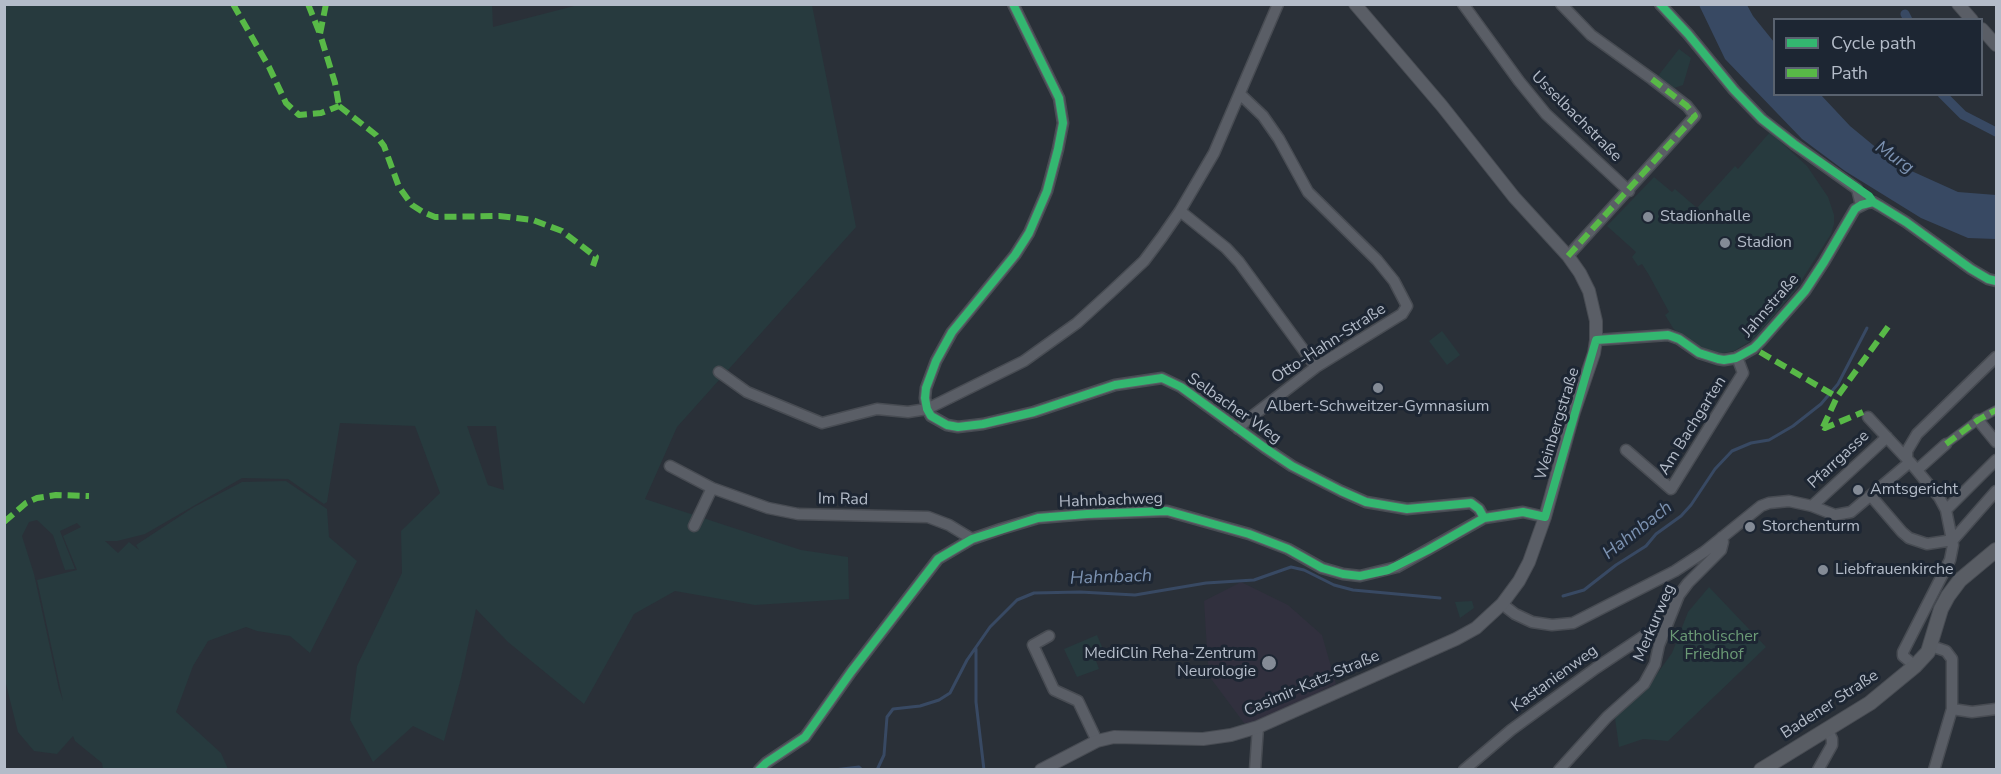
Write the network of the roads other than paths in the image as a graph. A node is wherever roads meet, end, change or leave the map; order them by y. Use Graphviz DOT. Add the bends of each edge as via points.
graph roads {
  1 [pos="1013,4"];
  2 [pos="1278,4"];
  3 [pos="1355,4"];
  4 [pos="1463,4"];
  5 [pos="1561,4"];
  6 [pos="1660,4"];
  7 [pos="1958,4"];
  8 [pos="1970,18"];
  9 [pos="1983,30"];
  10 [pos="1996,45"];
  11 [pos="1241,95"];
  12 [pos="1629,191"];
  13 [pos="1861,205"];
  14 [pos="1180,212"];
  15 [pos="1568,256"];
  16 [pos="1996,280"];
  17 [pos="1596,340"];
  18 [pos="1737,357"];
  19 [pos="1996,357"];
  20 [pos="1316,367"];
  21 [pos="719,372"];
  22 [pos="927,409"];
  23 [pos="1996,410"];
  24 [pos="1868,417"];
  25 [pos="1978,420"];
  26 [pos="1239,429"];
  27 [pos="1887,437"];
  28 [pos="1996,442"];
  29 [pos="1946,444"];
  30 [pos="1626,450"];
  31 [pos="1996,460"];
  32 [pos="1911,464"];
  33 [pos="670,466"];
  34 [pos="712,488"];
  35 [pos="1996,491"];
  36 [pos="1870,496"];
  37 [pos="1812,506"];
  38 [pos="1946,510"];
  39 [pos="1545,517"];
  40 [pos="1484,518"];
  41 [pos="694,526"];
  42 [pos="1722,537"];
  43 [pos="972,539"];
  44 [pos="1953,540"];
  45 [pos="1996,550"];
  46 [pos="1502,604"];
  47 [pos="1668,620"];
  48 [pos="1049,636"];
  49 [pos="1462,636"];
  50 [pos="1931,646"];
  51 [pos="1915,666"];
  52 [pos="1996,709"];
  53 [pos="1952,710"];
  54 [pos="1258,727"];
  55 [pos="1827,729"];
  56 [pos="1097,741"];
  57 [pos="759,770"];
  58 [pos="1041,770"];
  59 [pos="1256,770"];
  60 [pos="1464,770"];
  61 [pos="1559,770"];
  62 [pos="1761,770"];
  63 [pos="1818,770"];
  64 [pos="1934,770"];
  1 -- 22 [label="street" via="1059,98 1062,123 1058,149 1047,191 1029,233 952,332 936,361 926,388"];
  2 -- 11 [label="street"];
  3 -- 15 [label="street, Weinbergstraße" via="1514,197"];
  4 -- 12 [label="street, Usselbachstraße" via="1546,114"];
  5 -- 12 [label="street" via="1591,35 1695,116"];
  6 -- 13 [label="street" via="1762,119 1857,189"];
  7 -- 8 [label="street"];
  9 -- 10 [label="street"];
  11 -- 14 [label="street"];
  11 -- 20 [label="street, Otto-Hahn-Straße" via="1279,139 1308,192 1377,260 1407,306 1402,314"];
  12 -- 15 [label="street"];
  13 -- 16 [label="street" via="1873,202 1971,269"];
  13 -- 18 [label="street, Jahnstraße" via="1805,291 1755,348"];
  14 -- 20 [label="street" via="1226,248"];
  14 -- 22 [label="street" via="1144,261 1062,335 1024,362"];
  15 -- 17 [label="street, Weinbergstraße" via="1589,291"];
  17 -- 18 [label="street, Jahnstraße" via="1668,335 1699,353 1724,360"];
  17 -- 39 [label="street, Weinbergstraße"];
  18 -- 30 [label="street, Am Bachgarten" via="1743,373 1671,489"];
  19 -- 32 [label="street" via="1917,434 1907,451"];
  20 -- 26 [label="street, Otto-Hahn-Straße"];
  21 -- 22 [label="street" via="747,392 822,423 878,409"];
  22 -- 26 [label="street, Selbacher Weg" via="947,425 983,424 1115,385 1162,378"];
  23 -- 25 [label="street"];
  24 -- 27 [label="street"];
  25 -- 28 [label="street"];
  25 -- 29 [label="street"];
  26 -- 40 [label="street, Selbacher Weg" via="1292,466 1366,502 1407,509 1471,503"];
  27 -- 32 [label="street"];
  27 -- 37 [label="street, Pfarrgasse"];
  29 -- 32 [label="street"];
  31 -- 38 [label="street"];
  32 -- 36 [label="street"];
  32 -- 38 [label="street"];
  33 -- 34 [label="street, Im Rad"];
  34 -- 41 [label="street"];
  34 -- 43 [label="street, Im Rad" via="798,514 928,517"];
  35 -- 44 [label="street"];
  36 -- 37 [label="street" via="1842,515"];
  36 -- 44 [label="street" via="1909,538 1927,544"];
  37 -- 42 [label="street" via="1789,501 1769,503"];
  38 -- 44 [label="street"];
  39 -- 40 [label="street, Hahnbachweg" via="1522,512"];
  39 -- 46 [label="street, Weinbergstraße" via="1519,581"];
  40 -- 43 [label="street, Hahnbachweg" via="1397,567 1360,576 1322,568 1249,534 1167,511 1038,518"];
  42 -- 46 [label="street" via="1675,571 1573,623 1552,626 1532,622"];
  42 -- 47 [label="street, Merkurweg" via="1721,550 1688,583"];
  43 -- 57 [label="street, Hahnbachweg" via="938,559 805,737"];
  44 -- 51 [label="street" via="1950,560 1903,652"];
  45 -- 50 [label="main road" via="1960,580 1948,596"];
  46 -- 49 [label="street, Weinbergstraße"];
  47 -- 60 [label="street, Kastanienweg" via="1530,716"];
  47 -- 61 [label="street, Merkurweg" via="1644,684 1607,717"];
  48 -- 56 [label="street" via="1033,645 1054,690 1078,701"];
  49 -- 54 [label="street, Casimir-Katz-Straße"];
  50 -- 51 [label="main road, Badener Straße"];
  50 -- 53 [label="street" via="1946,651 1952,659"];
  51 -- 55 [label="main road, Badener Straße" via="1870,703"];
  52 -- 53 [label="street"];
  53 -- 64 [label="street"];
  54 -- 56 [label="street, Casimir-Katz-Straße" via="1203,739 1133,736"];
  54 -- 59 [label="street"];
  55 -- 62 [label="main road, Badener Straße"];
  55 -- 63 [label="street" via="1832,745"];
  56 -- 58 [label="street, Casimir-Katz-Straße"];
}
